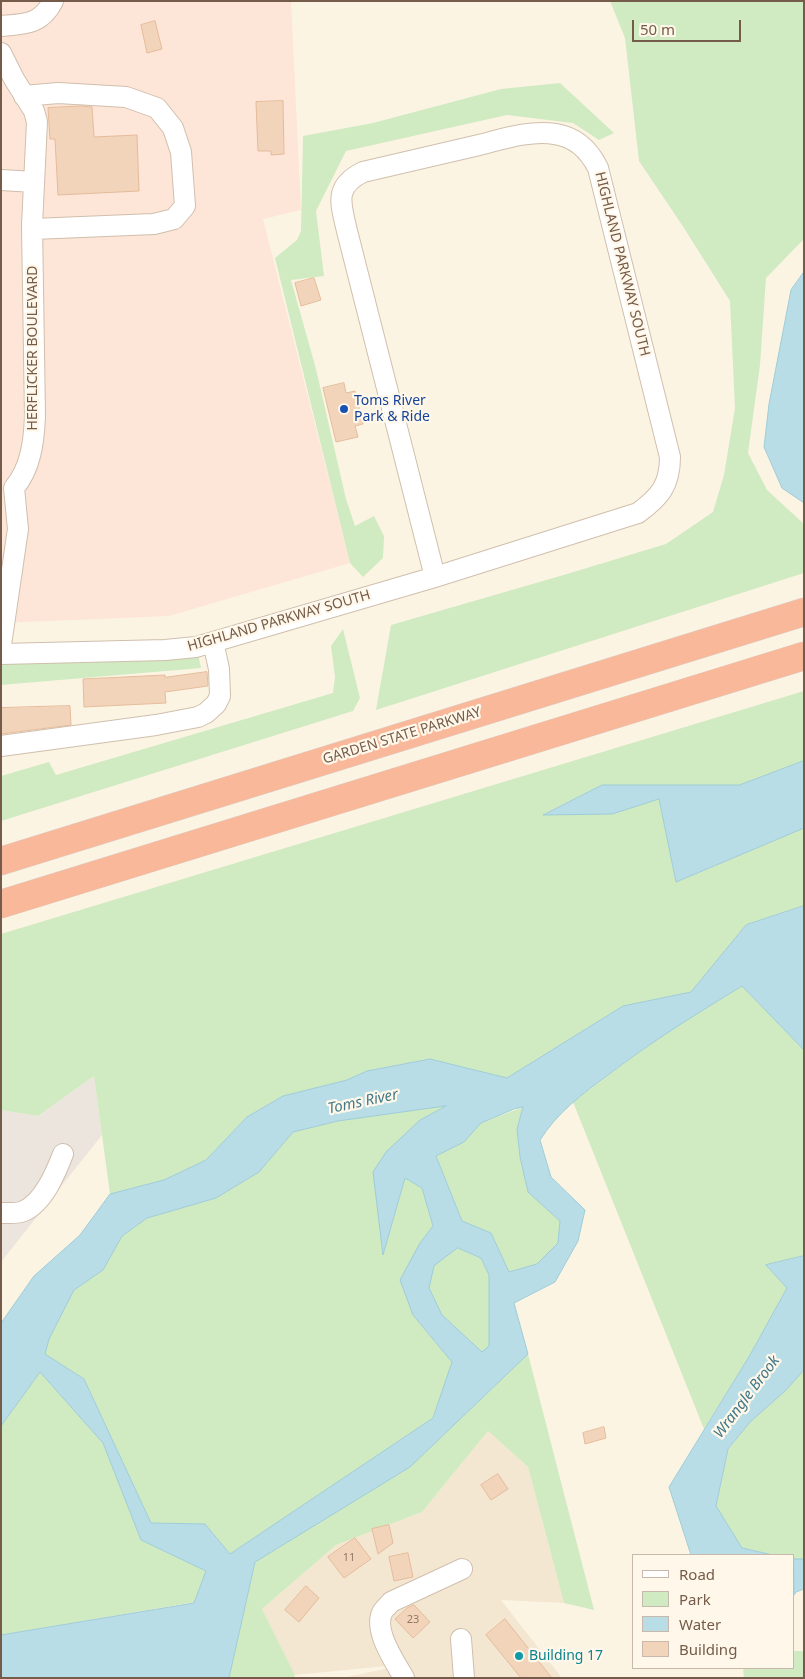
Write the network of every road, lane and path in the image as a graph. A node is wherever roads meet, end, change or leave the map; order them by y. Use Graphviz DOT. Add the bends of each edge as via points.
graph roads {
  1 [pos="53,1"];
  2 [pos="1,26"];
  3 [pos="1,54"];
  4 [pos="6,74"];
  5 [pos="24,96"];
  6 [pos="1,180"];
  7 [pos="34,182"];
  8 [pos="33,229"];
  9 [pos="7,493"];
  10 [pos="435,577"];
  11 [pos="804,612"];
  12 [pos="213,642"];
  13 [pos="1,645"];
  14 [pos="1,654"];
  15 [pos="804,656"];
  16 [pos="1,746"];
  17 [pos="1,860"];
  18 [pos="1,904"];
  19 [pos="63,1154"];
  20 [pos="1,1214"];
  21 [pos="462,1569"];
  22 [pos="461,1639"];
  23 [pos="404,1678"];
  24 [pos="464,1678"];
  1 -- 2 [label="street" via="48,11 31,23"];
  3 -- 4 [label="street, HERFLICKER BOULEVARD"];
  4 -- 5 [label="street, HERFLICKER BOULEVARD"];
  5 -- 7 [label="street, HERFLICKER BOULEVARD" via="37,122"];
  5 -- 8 [label="street" via="58,93 126,97 157,108 173,128 181,152 185,206 174,219 154,224"];
  6 -- 7 [label="street"];
  7 -- 8 [label="street, HERFLICKER BOULEVARD"];
  8 -- 9 [label="street, HERFLICKER BOULEVARD" via="34,435 26,470"];
  9 -- 13 [label="street, HERFLICKER BOULEVARD" via="18,529"];
  10 -- 10 [label="street, HIGHLAND PARKWAY SOUTH" via="638,513 660,495 668,481 670,457 598,168 583,146 555,134 523,135 363,172 353,177 341,194 347,231"];
  10 -- 12 [label="street, HIGHLAND PARKWAY SOUTH"];
  11 -- 17 [label="highway, GARDEN STATE PARKWAY"];
  12 -- 14 [label="street, HIGHLAND PARKWAY SOUTH" via="165,650"];
  12 -- 16 [label="street" via="220,696 216,704 198,717"];
  15 -- 18 [label="highway"];
  19 -- 20 [label="street" via="55,1176 40,1198 26,1210"];
  21 -- 23 [label="street" via="391,1602 382,1612 382,1637"];
  22 -- 24 [label="street"];
}
